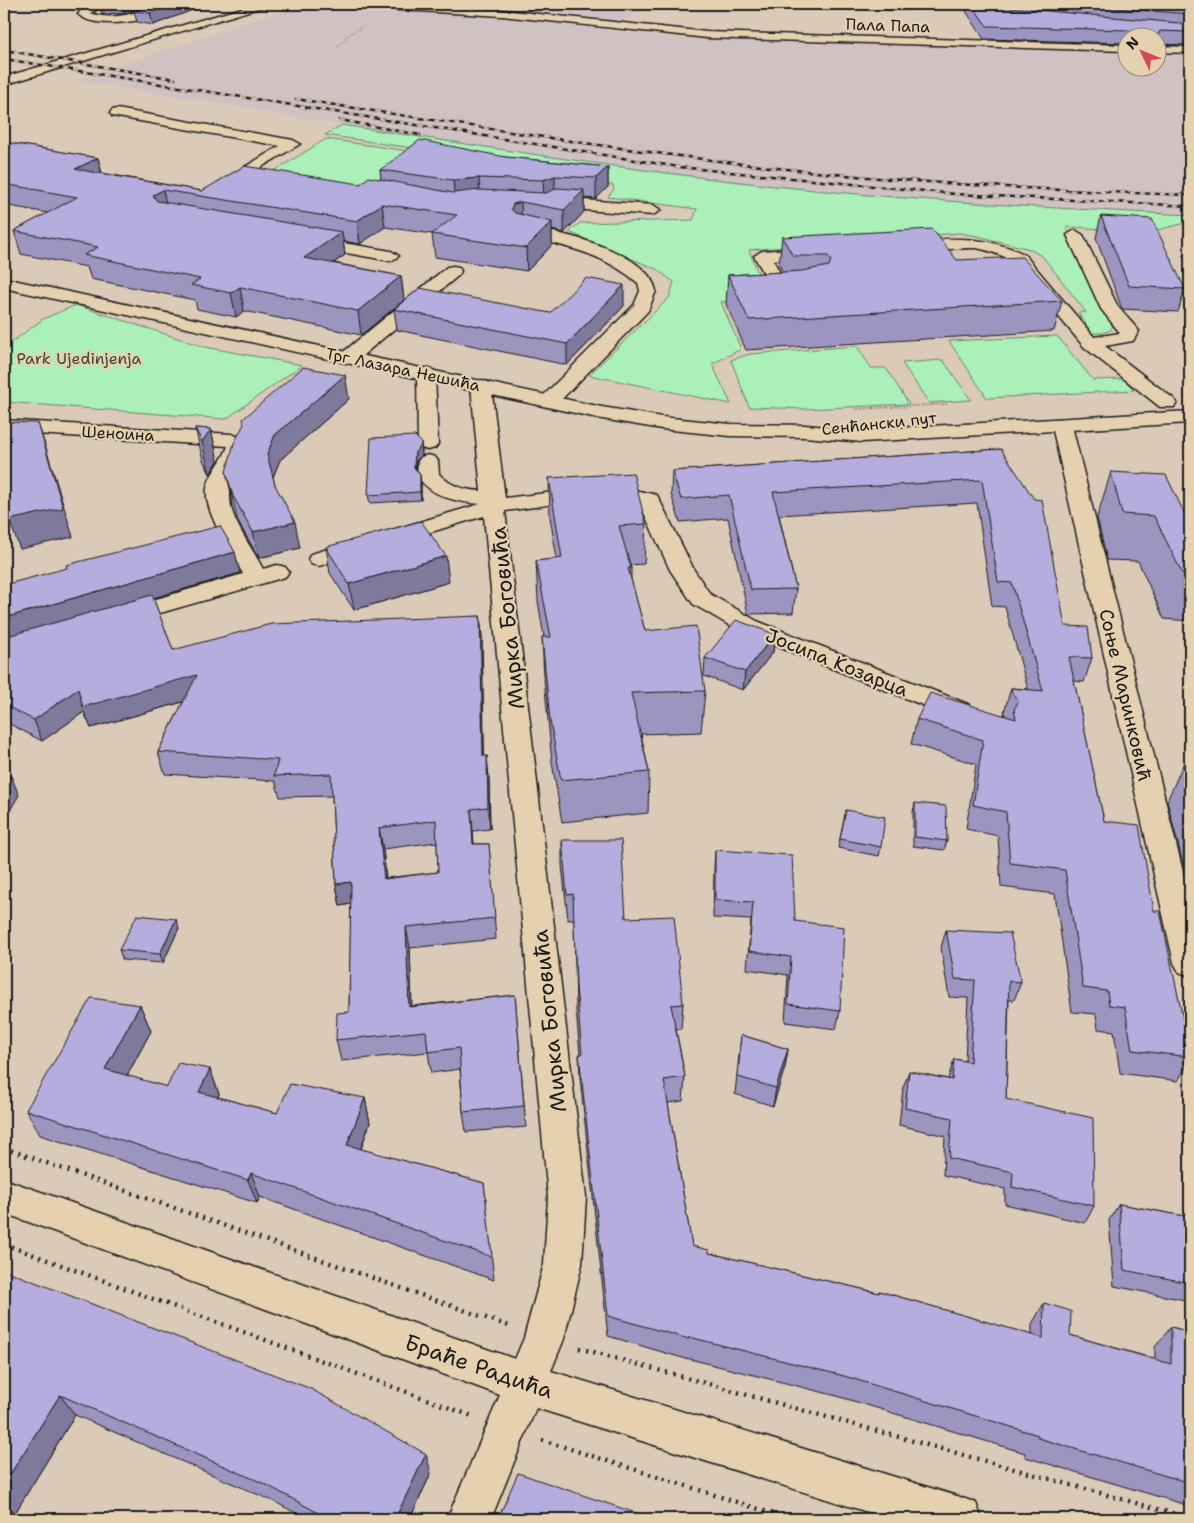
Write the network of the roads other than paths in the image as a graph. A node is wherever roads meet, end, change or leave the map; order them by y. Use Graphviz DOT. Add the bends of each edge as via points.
graph roads {
  1 [pos="103,4"];
  2 [pos="174,4"];
  3 [pos="267,4"];
  4 [pos="351,4"];
  5 [pos="479,4"];
  6 [pos="875,4"];
  7 [pos="924,4"];
  8 [pos="428,6"];
  9 [pos="598,10"];
  10 [pos="581,19"];
  11 [pos="720,23"];
  12 [pos="178,30"];
  13 [pos="694,34"];
  14 [pos="1116,48"];
  15 [pos="1166,49"];
  16 [pos="1190,50"];
  17 [pos="4,81"];
  18 [pos="4,88"];
  19 [pos="191,110"];
  20 [pos="117,113"];
  21 [pos="166,122"];
  22 [pos="211,193"];
  23 [pos="653,210"];
  24 [pos="1075,235"];
  25 [pos="294,240"];
  26 [pos="891,247"];
  27 [pos="831,251"];
  28 [pos="391,256"];
  29 [pos="453,271"];
  30 [pos="4,283"];
  31 [pos="809,291"];
  32 [pos="1090,343"];
  33 [pos="350,357"];
  34 [pos="426,374"];
  35 [pos="481,386"];
  36 [pos="550,401"];
  37 [pos="1190,401"];
  38 [pos="1167,403"];
  39 [pos="1190,417"];
  40 [pos="4,426"];
  41 [pos="1062,426"];
  42 [pos="805,431"];
  43 [pos="494,502"];
  44 [pos="319,559"];
  45 [pos="99,624"];
  46 [pos="979,719"];
  47 [pos="1190,962"];
  48 [pos="4,1196"];
  49 [pos="526,1384"];
  50 [pos="469,1519"];
  51 [pos="960,1519"];
  1 -- 2 [label="street" via="83,14 113,20 128,19"];
  3 -- 12 [label="street"];
  4 -- 8 [label="street, Пала Папа"];
  5 -- 10 [label="street"];
  6 -- 7 [label="street"];
  8 -- 10 [label="street, Пала Папа"];
  9 -- 10 [label="street"];
  10 -- 13 [label="street, Пала Папа"];
  11 -- 13 [label="street"];
  12 -- 17 [label="street"];
  12 -- 18 [label="street"];
  13 -- 14 [label="street, Пала Папа"];
  15 -- 16 [label="street"];
  19 -- 21 [label="street"];
  20 -- 21 [label="street"];
  21 -- 22 [label="street" via="293,144"];
  23 -- 36 [label="street" via="556,203 542,208 522,231 601,252 640,275 646,281 648,291 642,307"];
  24 -- 32 [label="street" via="1110,309 1130,331 1127,337"];
  25 -- 28 [label="street"];
  26 -- 32 [label="street" via="971,242 1004,249 1026,264 1077,331"];
  27 -- 31 [label="street" via="762,256 783,292"];
  29 -- 33 [label="street"];
  30 -- 33 [label="street, Трг Лазара Нешића"];
  32 -- 38 [label="street"];
  33 -- 34 [label="street, Трг Лазара Нешића"];
  34 -- 35 [label="street, Трг Лазара Нешића"];
  34 -- 43 [label="street" via="428,476 441,489 458,496"];
  35 -- 36 [label="street, Трг Лазара Нешића"];
  35 -- 43 [label="street, Мирка Боговића"];
  36 -- 42 [label="street, Трг Лазара Нешића" via="662,423 730,430"];
  37 -- 38 [label="street, Сенћански пут"];
  38 -- 42 [label="street, Сенћански пут" via="862,421"];
  39 -- 41 [label="street, Сенћански пут"];
  40 -- 45 [label="street, Шеноина" via="238,443 218,488 218,505 266,574"];
  41 -- 42 [label="street, Сенћански пут" via="862,436"];
  41 -- 47 [label="street, Соње Маринковић"];
  43 -- 44 [label="street"];
  43 -- 46 [label="street, Јосипа Козарца" via="596,494 624,494 649,500 682,570 701,599 748,626"];
  43 -- 49 [label="street, Мирка Боговића" via="567,1197 563,1264 544,1338"];
  48 -- 49 [label="street, Браће Радића"];
  49 -- 50 [label="street, Мирка Боговића"];
  49 -- 51 [label="street, Браће Радића"];
}
